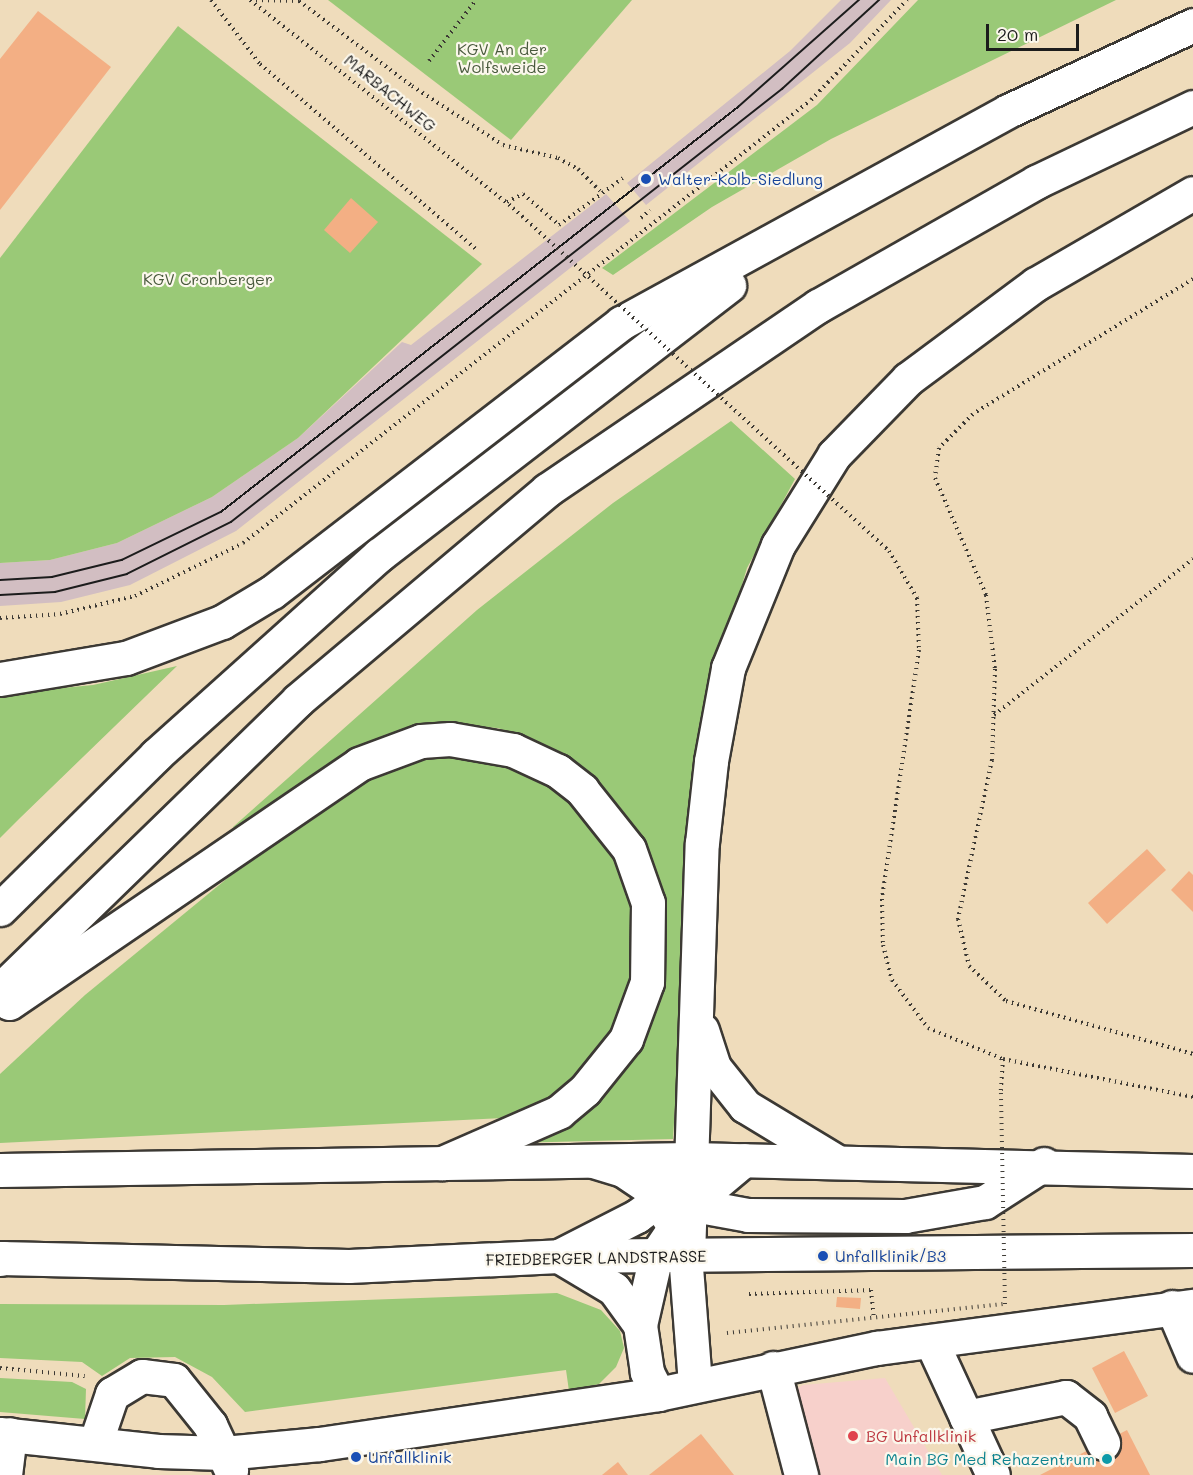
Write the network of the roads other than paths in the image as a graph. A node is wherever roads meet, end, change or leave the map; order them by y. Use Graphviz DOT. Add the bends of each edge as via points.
graph roads {
  1 [pos="1193,25"];
  2 [pos="1193,107"];
  3 [pos="1193,193"];
  4 [pos="813,223"];
  5 [pos="0,670"];
  6 [pos="58,672"];
  7 [pos="0,679"];
  8 [pos="0,909"];
  9 [pos="0,990"];
  10 [pos="0,1009"];
  11 [pos="697,1010"];
  12 [pos="691,1159"];
  13 [pos="587,1160"];
  14 [pos="744,1160"];
  15 [pos="834,1160"];
  16 [pos="442,1163"];
  17 [pos="1044,1164"];
  18 [pos="0,1170"];
  19 [pos="1193,1171"];
  20 [pos="675,1209"];
  21 [pos="1193,1250"];
  22 [pos="656,1255"];
  23 [pos="559,1256"];
  24 [pos="688,1256"];
  25 [pos="1,1259"];
  26 [pos="1183,1306"];
  27 [pos="640,1325"];
  28 [pos="932,1343"];
  29 [pos="1193,1356"];
  30 [pos="773,1368"];
  31 [pos="695,1384"];
  32 [pos="658,1394"];
  33 [pos="966,1417"];
  34 [pos="5,1434"];
  35 [pos="96,1441"];
  36 [pos="1103,1443"];
  37 [pos="229,1464"];
  38 [pos="5,1475"];
  39 [pos="801,1475"];
  40 [pos="993,1475"];
  1 -- 4 [label="main road" via="1008,111"];
  2 -- 9 [label="main road" via="1036,182 828,300 547,490 298,700"];
  3 -- 11 [label="main road" via="979,323 864,419 803,502 764,577 728,668 711,761"];
  4 -- 6 [label="main road" via="621,323 272,592 222,622 126,658"];
  4 -- 8 [label="main road" via="379,555 156,755"];
  5 -- 6 [label="main road"];
  6 -- 7 [label="main road"];
  10 -- 16 [label="main road" via="359,764 421,741 450,739 513,750 558,771 582,790 629,849 648,903 647,982 626,1039 585,1090 559,1112"];
  11 -- 12 [label="main road"];
  11 -- 15 [label="main road" via="714,1066 729,1089 758,1117"];
  12 -- 13 [label="main road"];
  12 -- 14 [label="main road"];
  12 -- 20 [label="main road"];
  13 -- 16 [label="main road"];
  13 -- 20 [label="main road" via="623,1170"];
  14 -- 15 [label="main road"];
  14 -- 20 [label="main road"];
  15 -- 17 [label="main road"];
  16 -- 18 [label="main road" via="91,1173"];
  17 -- 19 [label="main road"];
  17 -- 20 [label="main road" via="985,1202 905,1216 747,1215"];
  20 -- 22 [label="main road"];
  20 -- 23 [label="main road"];
  20 -- 24 [label="main road"];
  21 -- 24 [label="main road, FRIEDBERGER LANDSTRASSE"];
  22 -- 23 [label="main road, FRIEDBERGER LANDSTRASSE"];
  22 -- 24 [label="main road, FRIEDBERGER LANDSTRASSE"];
  22 -- 27 [label="main road"];
  23 -- 25 [label="main road, FRIEDBERGER LANDSTRASSE" via="349,1266"];
  23 -- 27 [label="main road" via="614,1289"];
  24 -- 31 [label="main road"];
  26 -- 28 [label="main road"];
  26 -- 29 [label="main road"];
  27 -- 32 [label="main road" via="647,1372"];
  28 -- 30 [label="main road"];
  28 -- 33 [label="main road"];
  30 -- 31 [label="main road"];
  30 -- 39 [label="main road"];
  31 -- 32 [label="main road"];
  32 -- 37 [label="main road" via="341,1441"];
  33 -- 36 [label="main road" via="1066,1397 1090,1416"];
  33 -- 40 [label="main road"];
  34 -- 35 [label="main road"];
  34 -- 38 [label="main road"];
  35 -- 37 [label="main road"];
  35 -- 37 [label="main road" via="112,1394 142,1376 174,1380 190,1394"];
}
